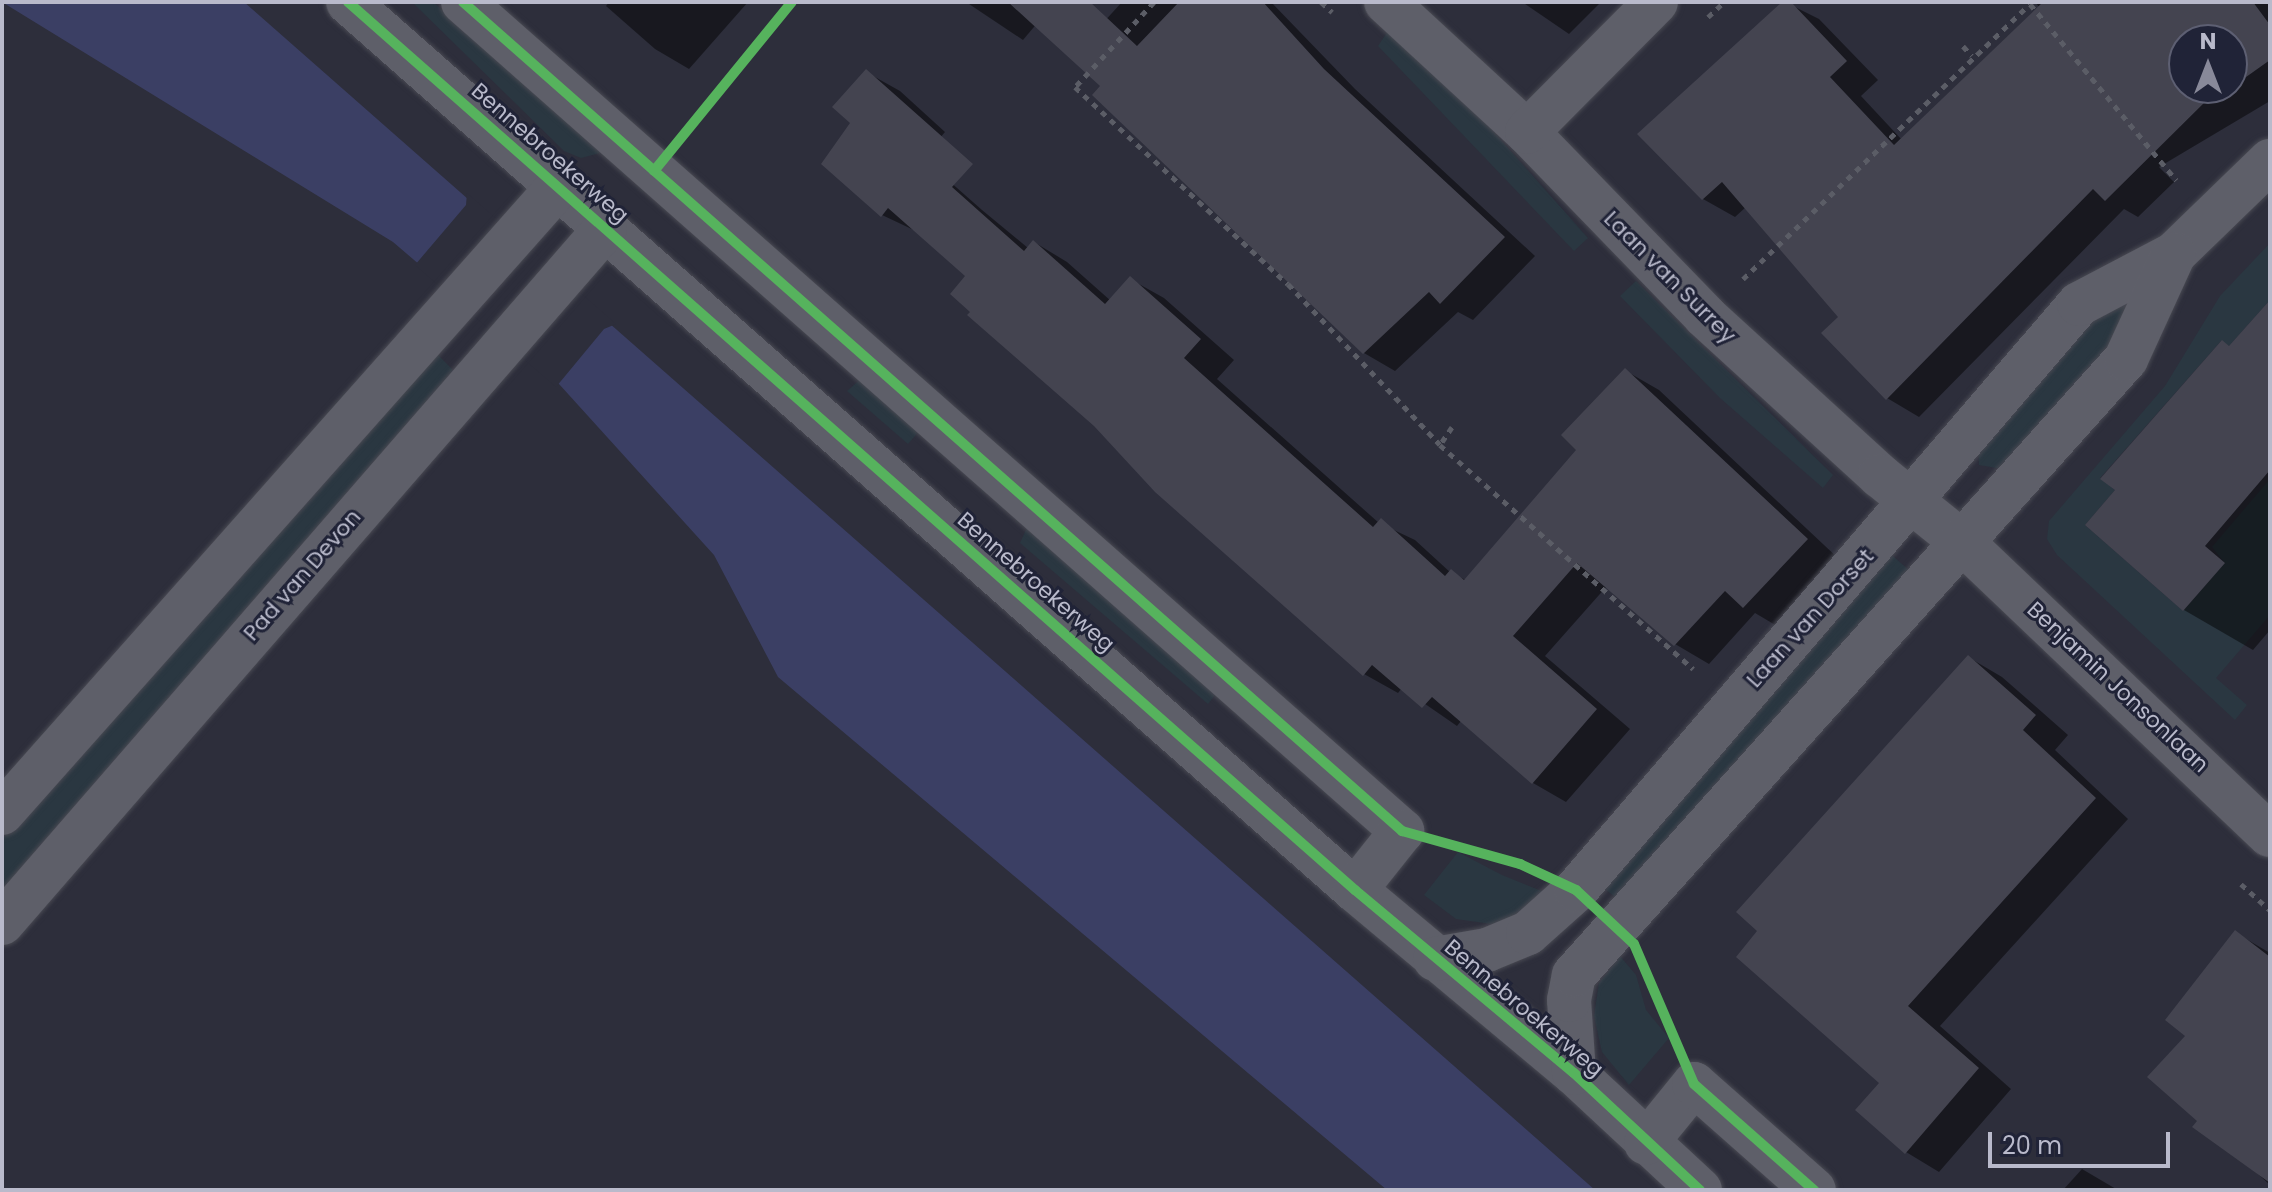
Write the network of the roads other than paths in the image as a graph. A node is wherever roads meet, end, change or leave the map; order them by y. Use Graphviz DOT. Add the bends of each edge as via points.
graph roads {
  1 [pos="348,2"];
  2 [pos="463,2"];
  3 [pos="1386,2"];
  4 [pos="1656,2"];
  5 [pos="1527,132"];
  6 [pos="2270,161"];
  7 [pos="558,187"];
  8 [pos="592,244"];
  9 [pos="2174,254"];
  10 [pos="1915,501"];
  11 [pos="1962,542"];
  12 [pos="2,813"];
  13 [pos="2270,835"];
  14 [pos="1355,890"];
  15 [pos="2,923"];
  16 [pos="1435,959"];
  17 [pos="1574,1073"];
  18 [pos="1646,1143"];
  19 [pos="1700,1190"];
  20 [pos="1814,1190"];
  1 -- 7 [label="street, Bennebroekerweg"];
  2 -- 14 [label="street" via="1402,831"];
  3 -- 5 [label="street, Laan van Surrey"];
  4 -- 5 [label="street"];
  5 -- 10 [label="street, Laan van Surrey" via="1705,316 1880,476"];
  6 -- 9 [label="street, Laan van Dorset"];
  7 -- 8 [label="street, Bennebroekerweg"];
  7 -- 12 [label="street"];
  8 -- 14 [label="street, Bennebroekerweg"];
  8 -- 15 [label="street, Pad van Devon"];
  9 -- 10 [label="street, Laan van Dorset" via="2079,304"];
  9 -- 11 [label="street, Laan van Dorset" via="2126,359"];
  10 -- 11 [label="street, Laan van Surrey"];
  10 -- 16 [label="street, Laan van Dorset" via="1732,704 1576,890 1528,933 1487,950"];
  11 -- 13 [label="street, Benjamin Jonsonlaan"];
  11 -- 17 [label="street, Laan van Dorset" via="1574,975 1569,1000"];
  14 -- 16 [label="street, Bennebroekerweg"];
  16 -- 17 [label="street, Bennebroekerweg"];
  17 -- 18 [label="street, Bennebroekerweg"];
  18 -- 19 [label="street, Bennebroekerweg"];
  18 -- 20 [label="street" via="1694,1084"];
}
